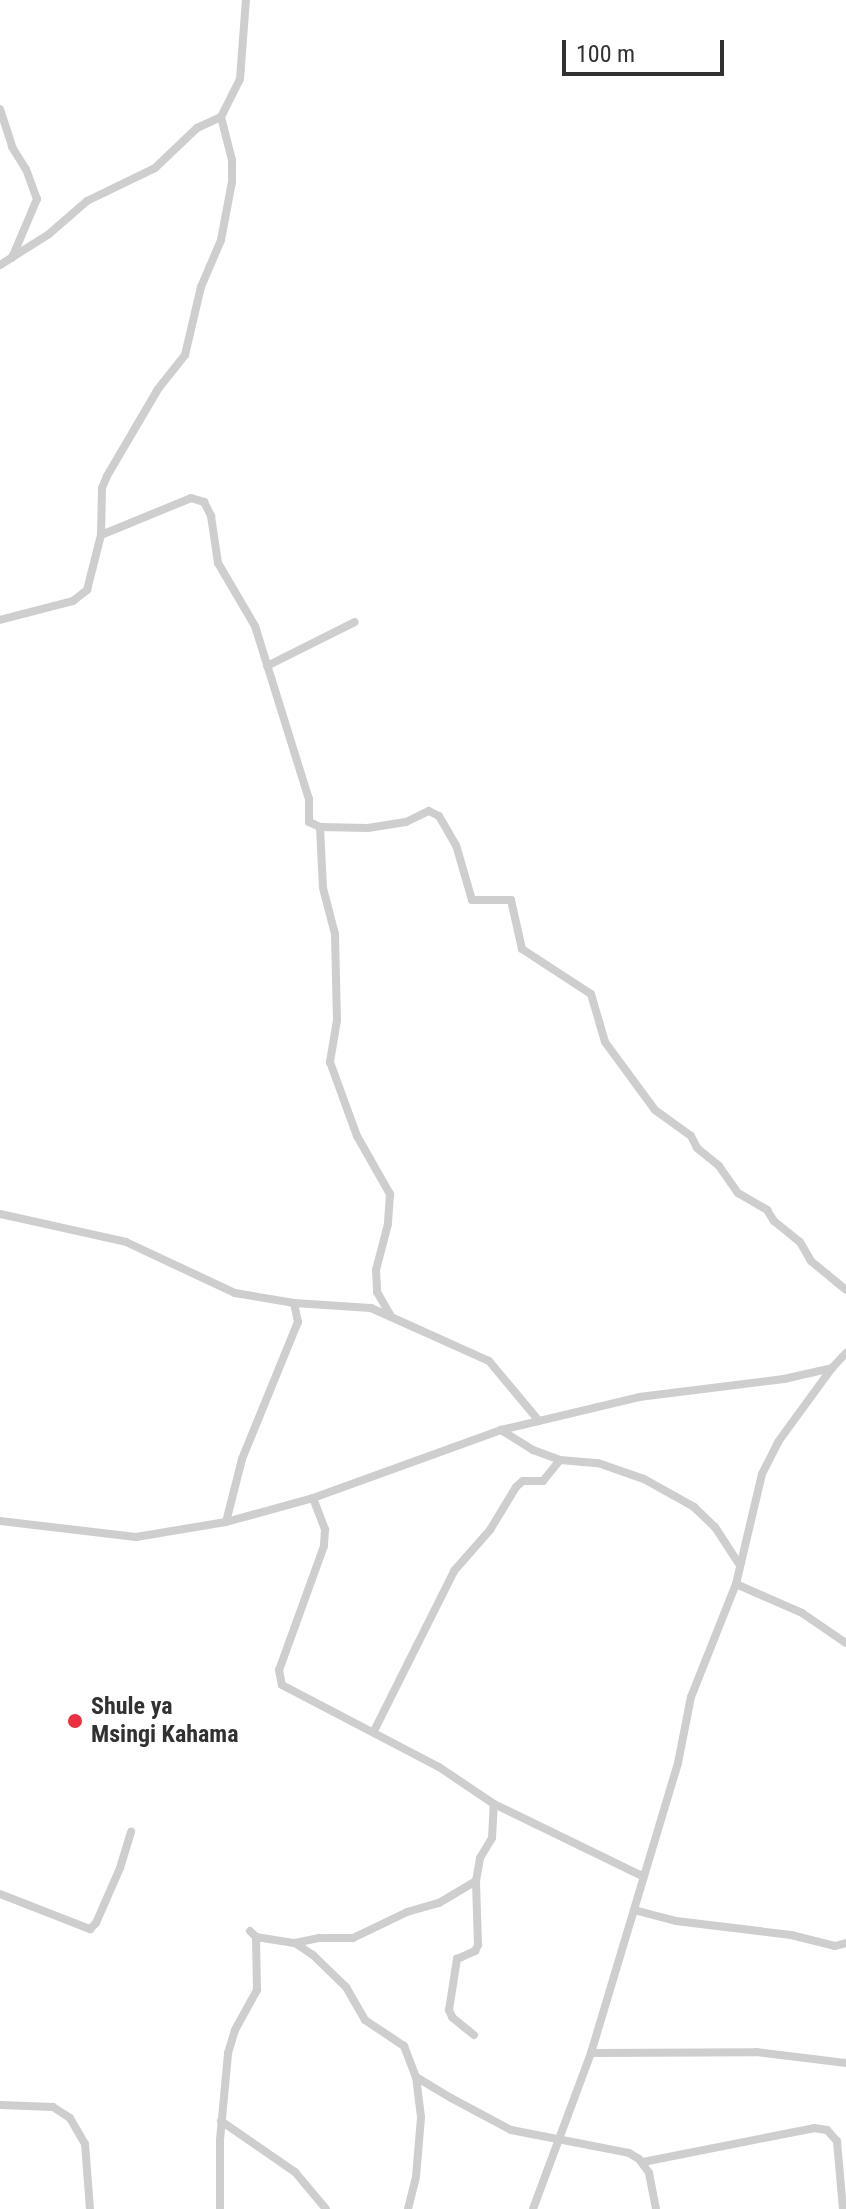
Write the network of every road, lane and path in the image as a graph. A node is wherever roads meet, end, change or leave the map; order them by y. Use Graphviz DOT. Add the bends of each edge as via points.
graph roads {
  1 [pos="246,0"];
  2 [pos="0,109"];
  3 [pos="221,117"];
  4 [pos="12,259"];
  5 [pos="0,265"];
  6 [pos="101,535"];
  7 [pos="0,620"];
  8 [pos="355,622"];
  9 [pos="267,666"];
  10 [pos="320,827"];
  11 [pos="0,1214"];
  12 [pos="846,1290"];
  13 [pos="294,1303"];
  14 [pos="392,1317"];
  15 [pos="846,1353"];
  16 [pos="832,1368"];
  17 [pos="539,1421"];
  18 [pos="501,1430"];
  19 [pos="560,1460"];
  20 [pos="313,1498"];
  21 [pos="0,1521"];
  22 [pos="226,1522"];
  23 [pos="739,1564"];
  24 [pos="736,1584"];
  25 [pos="846,1643"];
  26 [pos="374,1731"];
  27 [pos="494,1804"];
  28 [pos="131,1832"];
  29 [pos="642,1876"];
  30 [pos="476,1881"];
  31 [pos="0,1894"];
  32 [pos="634,1910"];
  33 [pos="295,1943"];
  34 [pos="846,1943"];
  35 [pos="474,2035"];
  36 [pos="591,2053"];
  37 [pos="846,2063"];
  38 [pos="416,2077"];
  39 [pos="0,2105"];
  40 [pos="221,2121"];
  41 [pos="561,2141"];
  42 [pos="643,2162"];
  43 [pos="90,2209"];
  44 [pos="220,2209"];
  45 [pos="326,2209"];
  46 [pos="408,2209"];
  47 [pos="533,2209"];
  48 [pos="656,2209"];
  49 [pos="843,2209"];
  1 -- 3 [label="street" via="240,79"];
  2 -- 4 [label="street" via="37,199"];
  3 -- 4 [label="street" via="197,128 155,168 87,201"];
  3 -- 6 [label="street" via="233,168 221,240 201,287 182,361 158,389 104,482"];
  4 -- 5 [label="street"];
  6 -- 7 [label="street" via="84,594"];
  6 -- 9 [label="street" via="191,498 204,502 218,563 250,612"];
  8 -- 9 [label="street"];
  9 -- 10 [label="street" via="309,799 309,822"];
  10 -- 12 [label="street" via="368,828 429,811 439,816 456,845 472,900 511,900 522,949 591,994 600,1033 655,1110 691,1136 738,1193 767,1210 800,1242 811,1261"];
  10 -- 14 [label="street" via="323,888 335,934 337,1020 330,1062 357,1136 390,1194 376,1270 377,1292"];
  11 -- 13 [label="street" via="126,1242 229,1291"];
  13 -- 14 [label="street" via="360,1306"];
  13 -- 22 [label="street" via="298,1322 242,1459"];
  14 -- 17 [label="street" via="489,1361"];
  15 -- 16 [label="street"];
  16 -- 17 [label="street" via="639,1397"];
  16 -- 23 [label="street" via="769,1458"];
  17 -- 18 [label="street"];
  18 -- 19 [label="street"];
  18 -- 20 [label="street"];
  19 -- 23 [label="street" via="608,1466 694,1507 715,1527"];
  19 -- 26 [label="street" via="543,1481 523,1481 516,1487 490,1530 460,1562"];
  20 -- 22 [label="street"];
  20 -- 26 [label="street" via="325,1530 324,1546 279,1681"];
  21 -- 22 [label="street" via="136,1537"];
  23 -- 24 [label="street"];
  24 -- 25 [label="street" via="802,1613"];
  24 -- 29 [label="street" via="691,1697 678,1763"];
  26 -- 27 [label="street"];
  27 -- 29 [label="street"];
  27 -- 30 [label="street" via="492,1838 480,1858"];
  28 -- 31 [label="street" via="90,1929"];
  29 -- 32 [label="street"];
  30 -- 33 [label="street" via="439,1903 353,1938"];
  30 -- 35 [label="street" via="478,1945 457,1959 449,2010"];
  32 -- 34 [label="street" via="661,1919 791,1935 835,1946"];
  32 -- 36 [label="street"];
  33 -- 38 [label="street" via="346,1987 365,2020 404,2046"];
  33 -- 40 [label="street" via="253,1934 257,1990 231,2041"];
  36 -- 37 [label="street" via="756,2052"];
  36 -- 41 [label="street"];
  38 -- 41 [label="street" via="511,2130"];
  38 -- 46 [label="street" via="421,2117"];
  39 -- 43 [label="street" via="53,2107 70,2118 85,2144"];
  40 -- 44 [label="street"];
  40 -- 45 [label="street" via="307,2181"];
  41 -- 42 [label="street" via="629,2153"];
  41 -- 47 [label="street"];
  42 -- 48 [label="street"];
  42 -- 49 [label="street" via="827,2130 837,2141"];
}
